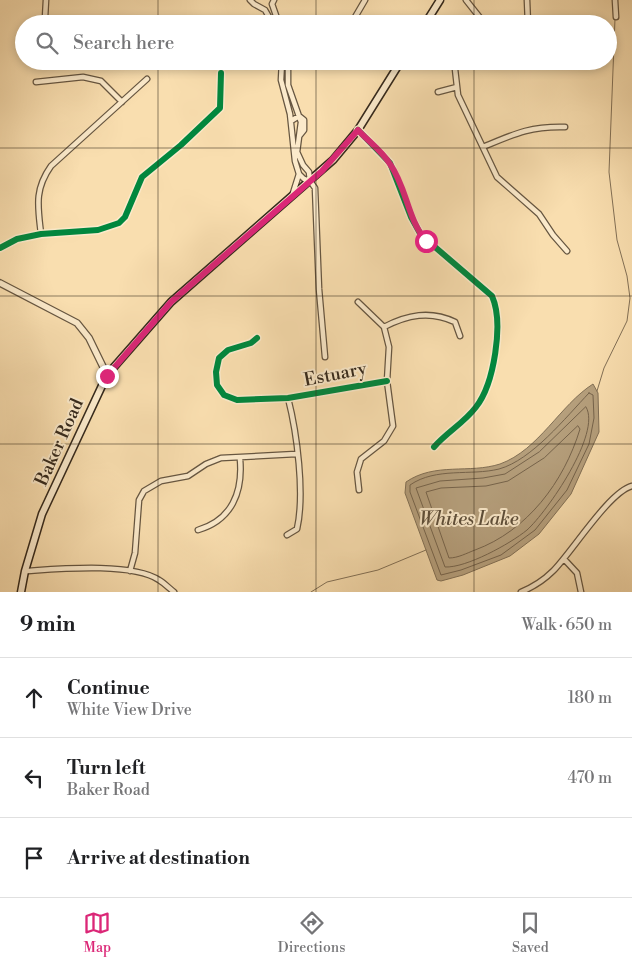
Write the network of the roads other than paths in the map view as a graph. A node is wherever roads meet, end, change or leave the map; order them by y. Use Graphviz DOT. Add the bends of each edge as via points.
graph roads {
  1 [pos="46,0"];
  2 [pos="250,0"];
  3 [pos="365,0"];
  4 [pos="440,0"];
  5 [pos="466,0"];
  6 [pos="527,0"];
  7 [pos="615,0"];
  8 [pos="273,2"];
  9 [pos="261,8"];
  10 [pos="45,15"];
  11 [pos="266,15"];
  12 [pos="277,15"];
  13 [pos="356,15"];
  14 [pos="430,15"];
  15 [pos="477,15"];
  16 [pos="528,15"];
  17 [pos="616,15"];
  18 [pos="282,70"];
  19 [pos="288,70"];
  20 [pos="395,70"];
  21 [pos="455,70"];
  22 [pos="222,73"];
  23 [pos="147,79"];
  24 [pos="36,82"];
  25 [pos="457,86"];
  26 [pos="438,92"];
  27 [pos="122,102"];
  28 [pos="300,116"];
  29 [pos="291,121"];
  30 [pos="565,127"];
  31 [pos="358,130"];
  32 [pos="483,147"];
  33 [pos="299,174"];
  34 [pos="310,181"];
  35 [pos="292,197"];
  36 [pos="41,234"];
  37 [pos="0,248"];
  38 [pos="566,250"];
  39 [pos="0,283"];
  40 [pos="358,302"];
  41 [pos="384,327"];
  42 [pos="460,336"];
  43 [pos="257,338"];
  44 [pos="325,357"];
  45 [pos="107,376"];
  46 [pos="387,381"];
  47 [pos="288,398"];
  48 [pos="434,447"];
  49 [pos="296,454"];
  50 [pos="240,458"];
  51 [pos="632,486"];
  52 [pos="359,490"];
  53 [pos="198,530"];
  54 [pos="287,535"];
  55 [pos="564,558"];
  56 [pos="24,571"];
  57 [pos="130,571"];
  58 [pos="21,592"];
  59 [pos="174,592"];
  60 [pos="521,592"];
  61 [pos="581,592"];
  1 -- 10 [label="street"];
  2 -- 9 [label="street"];
  3 -- 13 [label="street"];
  4 -- 14 [label="main road"];
  5 -- 15 [label="street"];
  6 -- 16 [label="street"];
  7 -- 17 [label="street"];
  8 -- 9 [label="street"];
  8 -- 12 [label="street"];
  9 -- 11 [label="street"];
  18 -- 29 [label="street" via="283,90"];
  19 -- 28 [label="street" via="288,85"];
  20 -- 31 [label="main road, Baker Road"];
  21 -- 25 [label="street"];
  22 -- 36 [label="street" via="220,108 142,177 125,217 119,223 98,230"];
  23 -- 27 [label="street"];
  24 -- 27 [label="street" via="83,77 101,81"];
  25 -- 26 [label="street"];
  25 -- 32 [label="street" via="458,95"];
  27 -- 36 [label="street" via="51,166 42,178 38,191"];
  28 -- 29 [label="street"];
  28 -- 34 [label="street" via="297,152 309,172"];
  29 -- 33 [label="street"];
  30 -- 32 [label="street" via="542,126 523,130"];
  31 -- 34 [label="main road, Baker Road"];
  31 -- 48 [label="street" via="390,163 420,235 492,296 497,307 491,377 487,389 467,418"];
  32 -- 38 [label="street" via="497,177 540,214"];
  33 -- 34 [label="street"];
  33 -- 35 [label="street"];
  34 -- 35 [label="main road, Baker Road"];
  34 -- 44 [label="street" via="315,188"];
  35 -- 45 [label="main road, Baker Road" via="171,302"];
  36 -- 37 [label="street" via="16,239"];
  39 -- 45 [label="street" via="77,322 89,338"];
  40 -- 41 [label="street"];
  41 -- 42 [label="street" via="416,315 442,316 455,322"];
  41 -- 46 [label="street" via="389,347"];
  43 -- 47 [label="street, Estuary" via="228,350 219,358 217,385 224,395 237,400"];
  45 -- 56 [label="main road, Baker Road" via="42,514"];
  46 -- 47 [label="street, Estuary"];
  46 -- 52 [label="street" via="393,426 384,441 361,459 357,472"];
  47 -- 49 [label="street"];
  49 -- 50 [label="street"];
  49 -- 54 [label="street" via="301,512 298,529"];
  50 -- 53 [label="street" via="242,477 238,496 227,514 211,526"];
  50 -- 57 [label="street" via="221,458 188,476 161,481 144,490 139,500 135,553"];
  51 -- 55 [label="street" via="611,500"];
  55 -- 60 [label="street" via="546,577"];
  55 -- 61 [label="street" via="577,573"];
  56 -- 57 [label="street" via="95,568"];
  56 -- 58 [label="main road, Baker Road"];
  57 -- 59 [label="street" via="158,578"];
}
